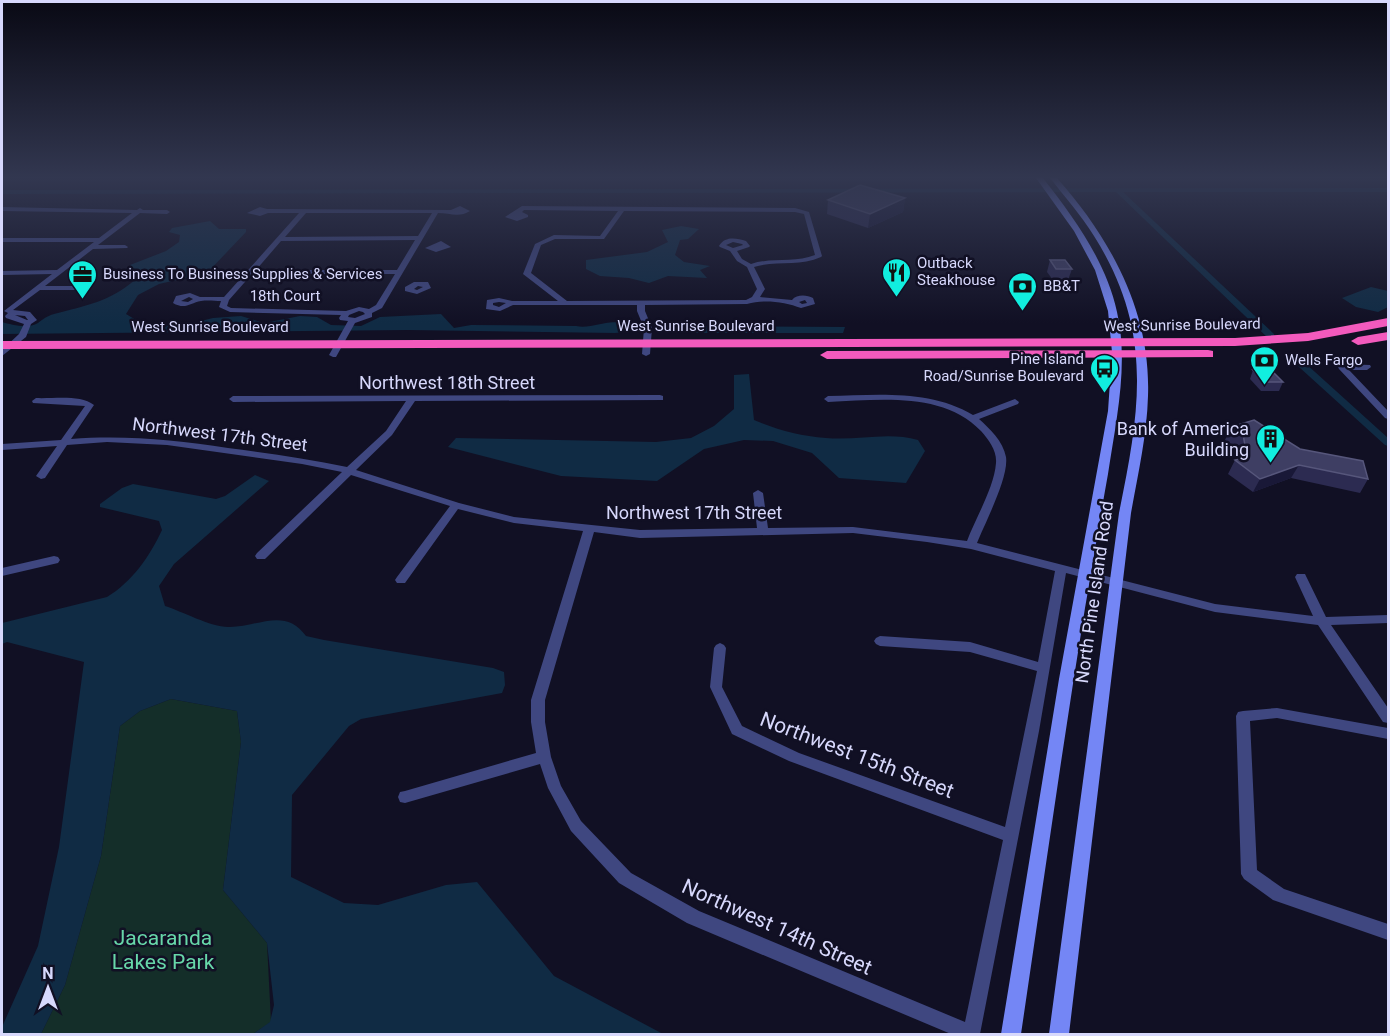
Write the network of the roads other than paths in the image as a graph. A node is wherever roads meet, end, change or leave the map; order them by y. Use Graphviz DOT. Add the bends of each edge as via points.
graph roads {
  1 [pos="119,226"];
  2 [pos="290,226"];
  3 [pos="426,226"];
  4 [pos="610,226"];
  5 [pos="811,226"];
  6 [pos="1075,226"];
  7 [pos="1092,226"];
  8 [pos="418,238"];
  9 [pos="279,239"];
  10 [pos="2,240"];
  11 [pos="102,240"];
  12 [pos="429,246"];
  13 [pos="93,247"];
  14 [pos="125,247"];
  15 [pos="413,247"];
  16 [pos="733,250"];
  17 [pos="750,266"];
  18 [pos="250,272"];
  19 [pos="399,272"];
  20 [pos="2,273"];
  21 [pos="61,273"];
  22 [pos="40,288"];
  23 [pos="75,288"];
  24 [pos="389,288"];
  25 [pos="408,288"];
  26 [pos="199,299"];
  27 [pos="755,299"];
  28 [pos="641,302"];
  29 [pos="794,302"];
  30 [pos="225,303"];
  31 [pos="510,303"];
  32 [pos="566,303"];
  33 [pos="8,312"];
  34 [pos="369,312"];
  35 [pos="346,313"];
  36 [pos="1389,322"];
  37 [pos="351,323"];
  38 [pos="1389,336"];
  39 [pos="12,342"];
  40 [pos="1301,343"];
  41 [pos="339,344"];
  42 [pos="646,348"];
  43 [pos="1116,349"];
  44 [pos="1142,350"];
  45 [pos="2,355"];
  46 [pos="1367,367"];
  47 [pos="660,398"];
  48 [pos="233,399"];
  49 [pos="828,399"];
  50 [pos="411,400"];
  51 [pos="36,401"];
  52 [pos="1015,402"];
  53 [pos="1389,416"];
  54 [pos="972,418"];
  55 [pos="66,440"];
  56 [pos="2,447"];
  57 [pos="350,471"];
  58 [pos="41,476"];
  59 [pos="758,493"];
  60 [pos="456,506"];
  61 [pos="589,530"];
  62 [pos="763,530"];
  63 [pos="971,545"];
  64 [pos="261,556"];
  65 [pos="54,560"];
  66 [pos="1061,570"];
  67 [pos="2,572"];
  68 [pos="1084,575"];
  69 [pos="1301,577"];
  70 [pos="400,580"];
  71 [pos="1116,584"];
  72 [pos="1389,619"];
  73 [pos="1322,621"];
  74 [pos="880,641"];
  75 [pos="720,648"];
  76 [pos="1044,668"];
  77 [pos="1388,715"];
  78 [pos="1389,734"];
  79 [pos="544,757"];
  80 [pos="405,797"];
  81 [pos="1011,836"];
  82 [pos="1389,932"];
  83 [pos="971,1034"];
  84 [pos="1011,1035"];
  85 [pos="1059,1035"];
  1 -- 11 [label="street"];
  2 -- 9 [label="street"];
  3 -- 8 [label="street"];
  4 -- 32 [label="street" via="602,237 554,237 538,244 527,274"];
  5 -- 17 [label="street" via="819,256"];
  6 -- 43 [label="main road, North Pine Island Road" via="1105,287"];
  7 -- 44 [label="main road, North Pine Island Road" via="1131,307"];
  8 -- 9 [label="street"];
  8 -- 15 [label="street"];
  9 -- 18 [label="street"];
  10 -- 11 [label="street"];
  11 -- 13 [label="street"];
  12 -- 15 [label="street"];
  13 -- 14 [label="street"];
  13 -- 21 [label="street"];
  15 -- 19 [label="street"];
  16 -- 17 [label="street" via="739,260"];
  17 -- 27 [label="street" via="761,290"];
  18 -- 19 [label="street"];
  18 -- 30 [label="street"];
  19 -- 24 [label="street"];
  20 -- 21 [label="street"];
  21 -- 22 [label="street"];
  22 -- 23 [label="street"];
  22 -- 33 [label="street"];
  24 -- 25 [label="street"];
  24 -- 34 [label="street" via="379,306"];
  26 -- 30 [label="street, 18th Court"];
  27 -- 28 [label="street"];
  27 -- 29 [label="street"];
  28 -- 32 [label="street"];
  28 -- 42 [label="street" via="648,328"];
  30 -- 35 [label="street, 18th Court" via="230,310"];
  31 -- 32 [label="street"];
  33 -- 39 [label="street" via="9,316 28,323"];
  34 -- 35 [label="street, 18th Court" via="359,309"];
  34 -- 37 [label="street" via="367,317"];
  35 -- 37 [label="street" via="343,318"];
  36 -- 40 [label="highway, West Sunrise Boulevard"];
  37 -- 41 [label="street"];
  38 -- 40 [label="highway, West Sunrise Boulevard"];
  39 -- 41 [label="highway, West Sunrise Boulevard"];
  39 -- 45 [label="street"];
  40 -- 44 [label="highway, West Sunrise Boulevard" via="1250,341"];
  40 -- 44 [label="highway, West Sunrise Boulevard" via="1264,352"];
  41 -- 42 [label="highway, West Sunrise Boulevard"];
  41 -- 45 [label="highway, West Sunrise Boulevard"];
  42 -- 43 [label="highway, West Sunrise Boulevard"];
  43 -- 44 [label="highway, West Sunrise Boulevard"];
  43 -- 68 [label="main road, North Pine Island Road" via="1113,411"];
  44 -- 71 [label="main road, North Pine Island Road" via="1141,415"];
  46 -- 53 [label="street" via="1342,368"];
  47 -- 50 [label="street, Northwest 18th Street"];
  48 -- 50 [label="street, Northwest 18th Street"];
  49 -- 54 [label="street" via="931,401"];
  50 -- 57 [label="street" via="389,433"];
  51 -- 55 [label="street" via="90,405"];
  52 -- 54 [label="street"];
  54 -- 63 [label="street" via="998,446 1001,463"];
  55 -- 56 [label="street, Northwest 17th Street"];
  55 -- 57 [label="street, Northwest 17th Street" via="167,442"];
  55 -- 58 [label="street"];
  57 -- 60 [label="street, Northwest 17th Street"];
  57 -- 64 [label="street"];
  59 -- 62 [label="street"];
  60 -- 61 [label="street, Northwest 17th Street" via="514,520"];
  60 -- 70 [label="street"];
  61 -- 62 [label="street, Northwest 17th Street" via="640,534"];
  61 -- 79 [label="street, Northwest 14th Street" via="538,700"];
  62 -- 63 [label="street, Northwest 17th Street" via="853,531"];
  63 -- 66 [label="street, Northwest 17th Street"];
  65 -- 67 [label="street"];
  66 -- 68 [label="street, Northwest 17th Street"];
  66 -- 76 [label="street"];
  68 -- 71 [label="street, Northwest 17th Street"];
  68 -- 84 [label="main road, North Pine Island Road"];
  69 -- 73 [label="street"];
  71 -- 73 [label="street, Northwest 17th Street" via="1215,608"];
  71 -- 85 [label="main road, North Pine Island Road"];
  72 -- 73 [label="street, Northwest 17th Street"];
  73 -- 77 [label="street"];
  74 -- 76 [label="street" via="970,647"];
  75 -- 81 [label="street, Northwest 15th Street" via="716,687 737,730 794,758"];
  76 -- 81 [label="street"];
  78 -- 82 [label="street" via="1277,713 1243,716 1249,874 1279,895"];
  79 -- 80 [label="street"];
  79 -- 83 [label="street, Northwest 14th Street" via="555,788 576,826 625,878 693,917"];
  81 -- 83 [label="street"];
}
